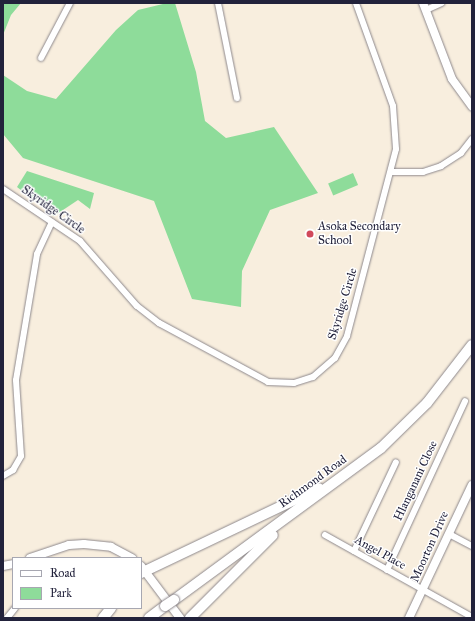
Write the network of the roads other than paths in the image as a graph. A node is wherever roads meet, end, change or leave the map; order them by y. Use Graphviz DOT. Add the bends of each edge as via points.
graph roads {
  1 [pos="70,3"];
  2 [pos="218,3"];
  3 [pos="356,3"];
  4 [pos="442,3"];
  5 [pos="425,7"];
  6 [pos="41,58"];
  7 [pos="237,98"];
  8 [pos="472,106"];
  9 [pos="472,139"];
  10 [pos="392,172"];
  11 [pos="3,189"];
  12 [pos="52,222"];
  13 [pos="472,345"];
  14 [pos="465,401"];
  15 [pos="381,448"];
  16 [pos="396,462"];
  17 [pos="3,476"];
  18 [pos="472,485"];
  19 [pos="320,494"];
  20 [pos="449,534"];
  21 [pos="325,536"];
  22 [pos="472,546"];
  23 [pos="354,551"];
  24 [pos="33,557"];
  25 [pos="130,557"];
  26 [pos="142,570"];
  27 [pos="387,570"];
  28 [pos="424,590"];
  29 [pos="14,609"];
  30 [pos="110,609"];
  31 [pos="472,616"];
  32 [pos="7,618"];
  33 [pos="103,618"];
  34 [pos="149,618"];
  35 [pos="180,618"];
  36 [pos="190,618"];
  37 [pos="409,618"];
  1 -- 6 [label="street"];
  2 -- 7 [label="street"];
  3 -- 10 [label="street, Skyridge Circle" via="393,106 397,136"];
  4 -- 5 [label="street"];
  5 -- 8 [label="street" via="452,79"];
  9 -- 10 [label="street" via="455,158 436,168 414,173"];
  10 -- 12 [label="street, Skyridge Circle" via="343,345 335,358 321,372 294,383 279,384 259,378 151,318 124,292 80,241"];
  11 -- 12 [label="street, Skyridge Circle"];
  12 -- 17 [label="street" via="37,254 16,380 21,456 13,470"];
  13 -- 15 [label="highway, Richmond Road" via="427,403"];
  14 -- 27 [label="street, Hlanganani Close"];
  15 -- 19 [label="highway, Richmond Road"];
  15 -- 26 [label="highway" via="302,497"];
  16 -- 23 [label="street"];
  18 -- 20 [label="street, Moorton Drive"];
  19 -- 34 [label="highway, Richmond Road, bridge"];
  19 -- 36 [label="highway" via="260,547"];
  20 -- 22 [label="street"];
  20 -- 28 [label="street, Moorton Drive"];
  21 -- 23 [label="street, Angel Place"];
  23 -- 27 [label="street, Angel Place"];
  24 -- 25 [label="street" via="69,545 98,544 120,550"];
  26 -- 35 [label="street" via="164,594"];
  27 -- 28 [label="street, Angel Place"];
  28 -- 31 [label="street, Angel Place"];
  28 -- 37 [label="street, Moorton Drive"];
  29 -- 32 [label="street"];
  30 -- 33 [label="highway"];
}
